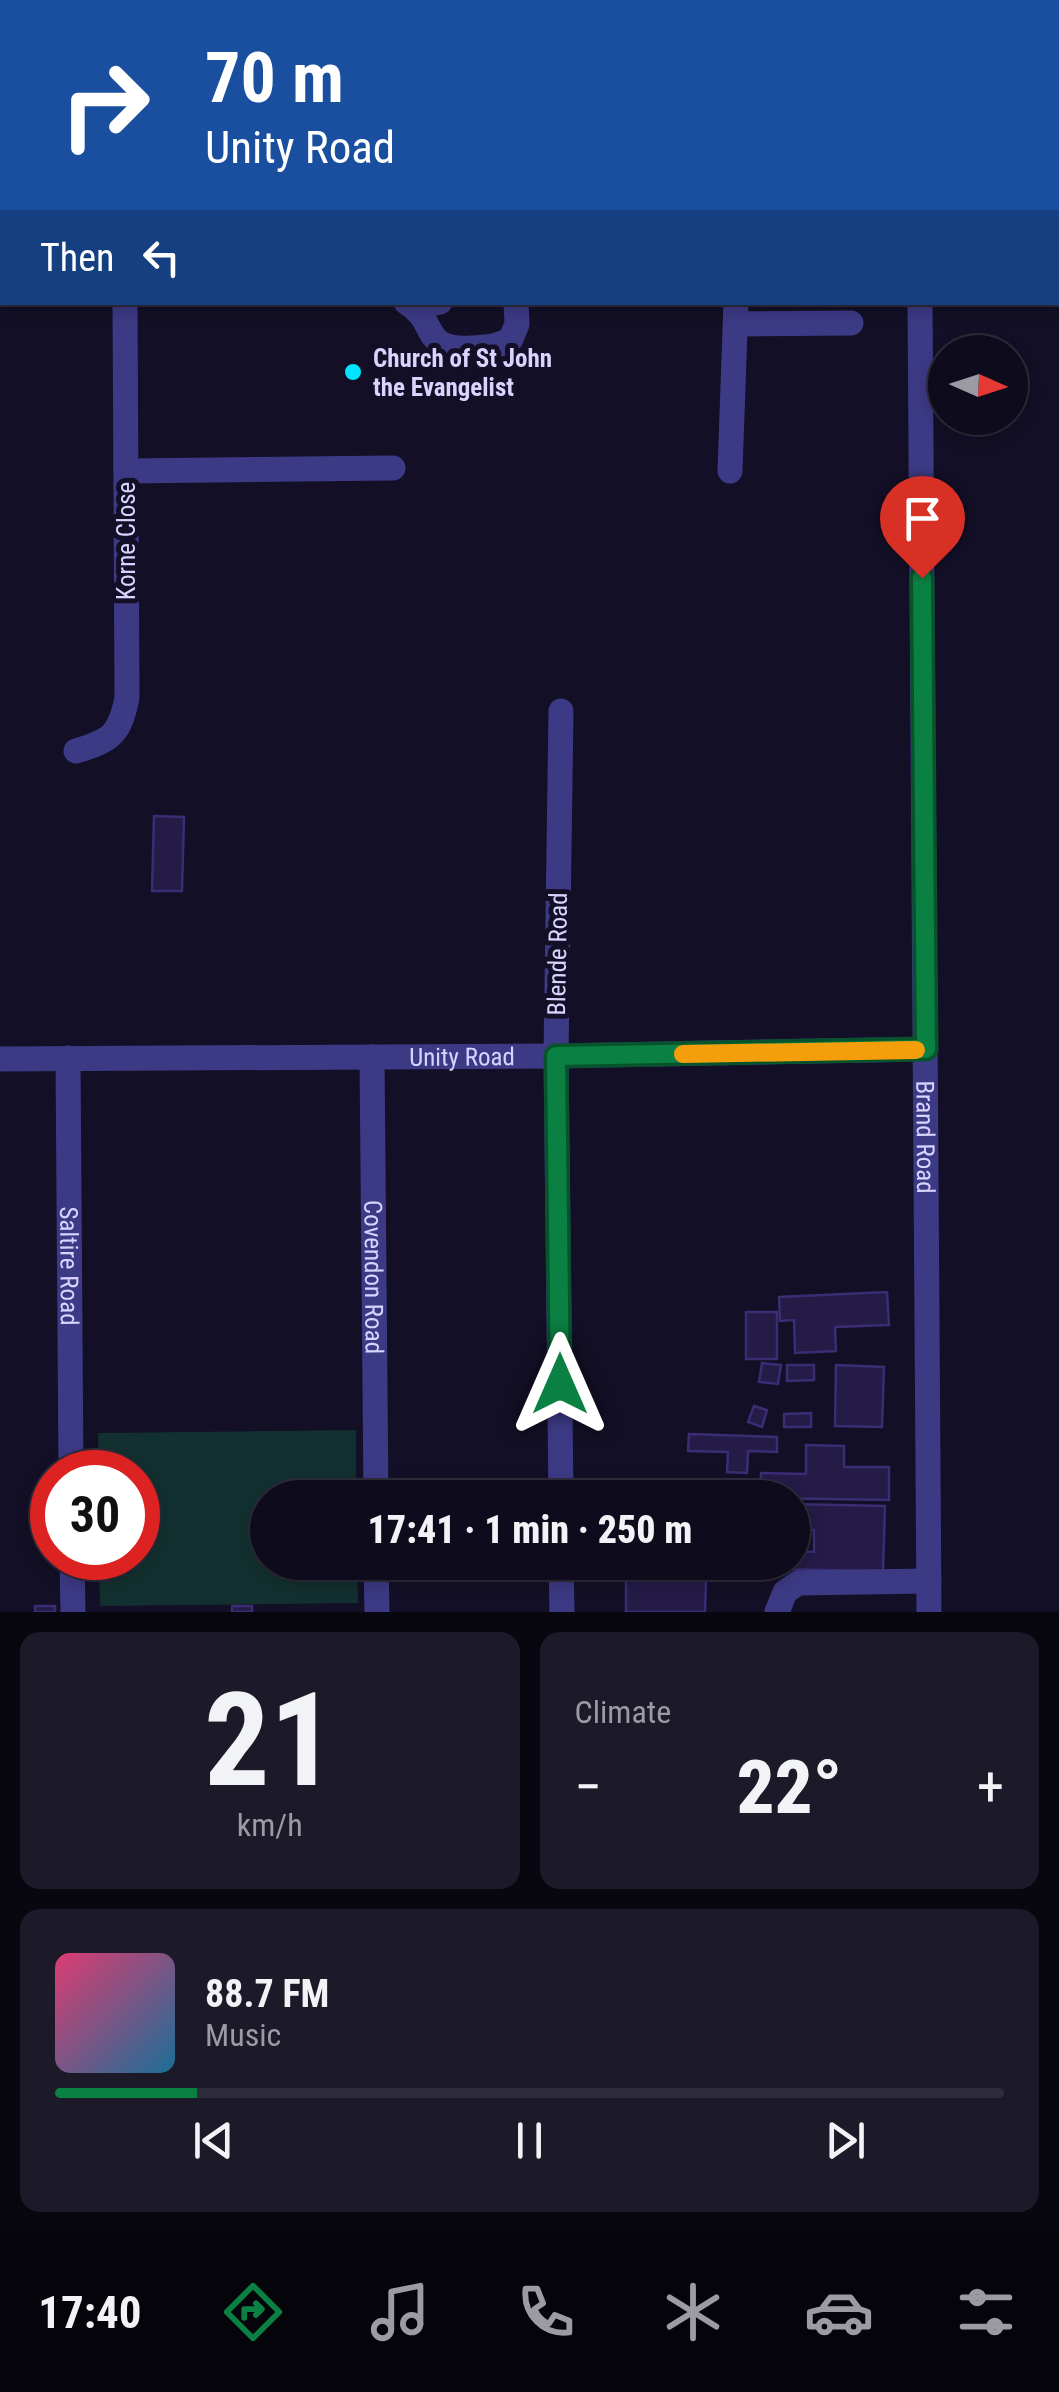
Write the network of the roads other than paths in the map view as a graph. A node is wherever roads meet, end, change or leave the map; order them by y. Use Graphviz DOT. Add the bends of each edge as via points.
graph roads {
  1 [pos="124,305"];
  2 [pos="410,305"];
  3 [pos="516,305"];
  4 [pos="920,305"];
  5 [pos="736,313"];
  6 [pos="852,322"];
  7 [pos="393,468"];
  8 [pos="126,471"];
  9 [pos="730,472"];
  10 [pos="561,710"];
  11 [pos="76,751"];
  12 [pos="926,1049"];
  13 [pos="556,1056"];
  14 [pos="372,1057"];
  15 [pos="0,1058"];
  16 [pos="68,1058"];
  17 [pos="71,1450"];
  18 [pos="376,1480"];
  19 [pos="561,1480"];
  20 [pos="72,1580"];
  21 [pos="376,1580"];
  22 [pos="562,1580"];
  23 [pos="929,1581"];
  24 [pos="73,1612"];
  25 [pos="377,1612"];
  26 [pos="562,1612"];
  27 [pos="777,1612"];
  28 [pos="930,1612"];
  1 -- 8 [label="street, Korne Close"];
  2 -- 3 [label="street" via="443,346 453,348 510,340"];
  4 -- 12 [label="street, Brand Road"];
  5 -- 6 [label="street"];
  5 -- 9 [label="street"];
  7 -- 8 [label="street"];
  8 -- 11 [label="street, Korne Close" via="126,698 114,735"];
  10 -- 13 [label="street, Blende Road"];
  12 -- 13 [label="street, Unity Road"];
  12 -- 23 [label="street, Brand Road"];
  13 -- 14 [label="street, Unity Road"];
  13 -- 19 [label="street, Blende Road"];
  14 -- 16 [label="street, Unity Road"];
  14 -- 18 [label="street, Covendon Road"];
  15 -- 16 [label="street, Unity Road"];
  16 -- 17 [label="street, Saltire Road"];
  20 -- 24 [label="street"];
  21 -- 25 [label="street"];
  22 -- 26 [label="street"];
  23 -- 27 [label="street" via="798,1583"];
  23 -- 28 [label="street, Brand Road"];
}
